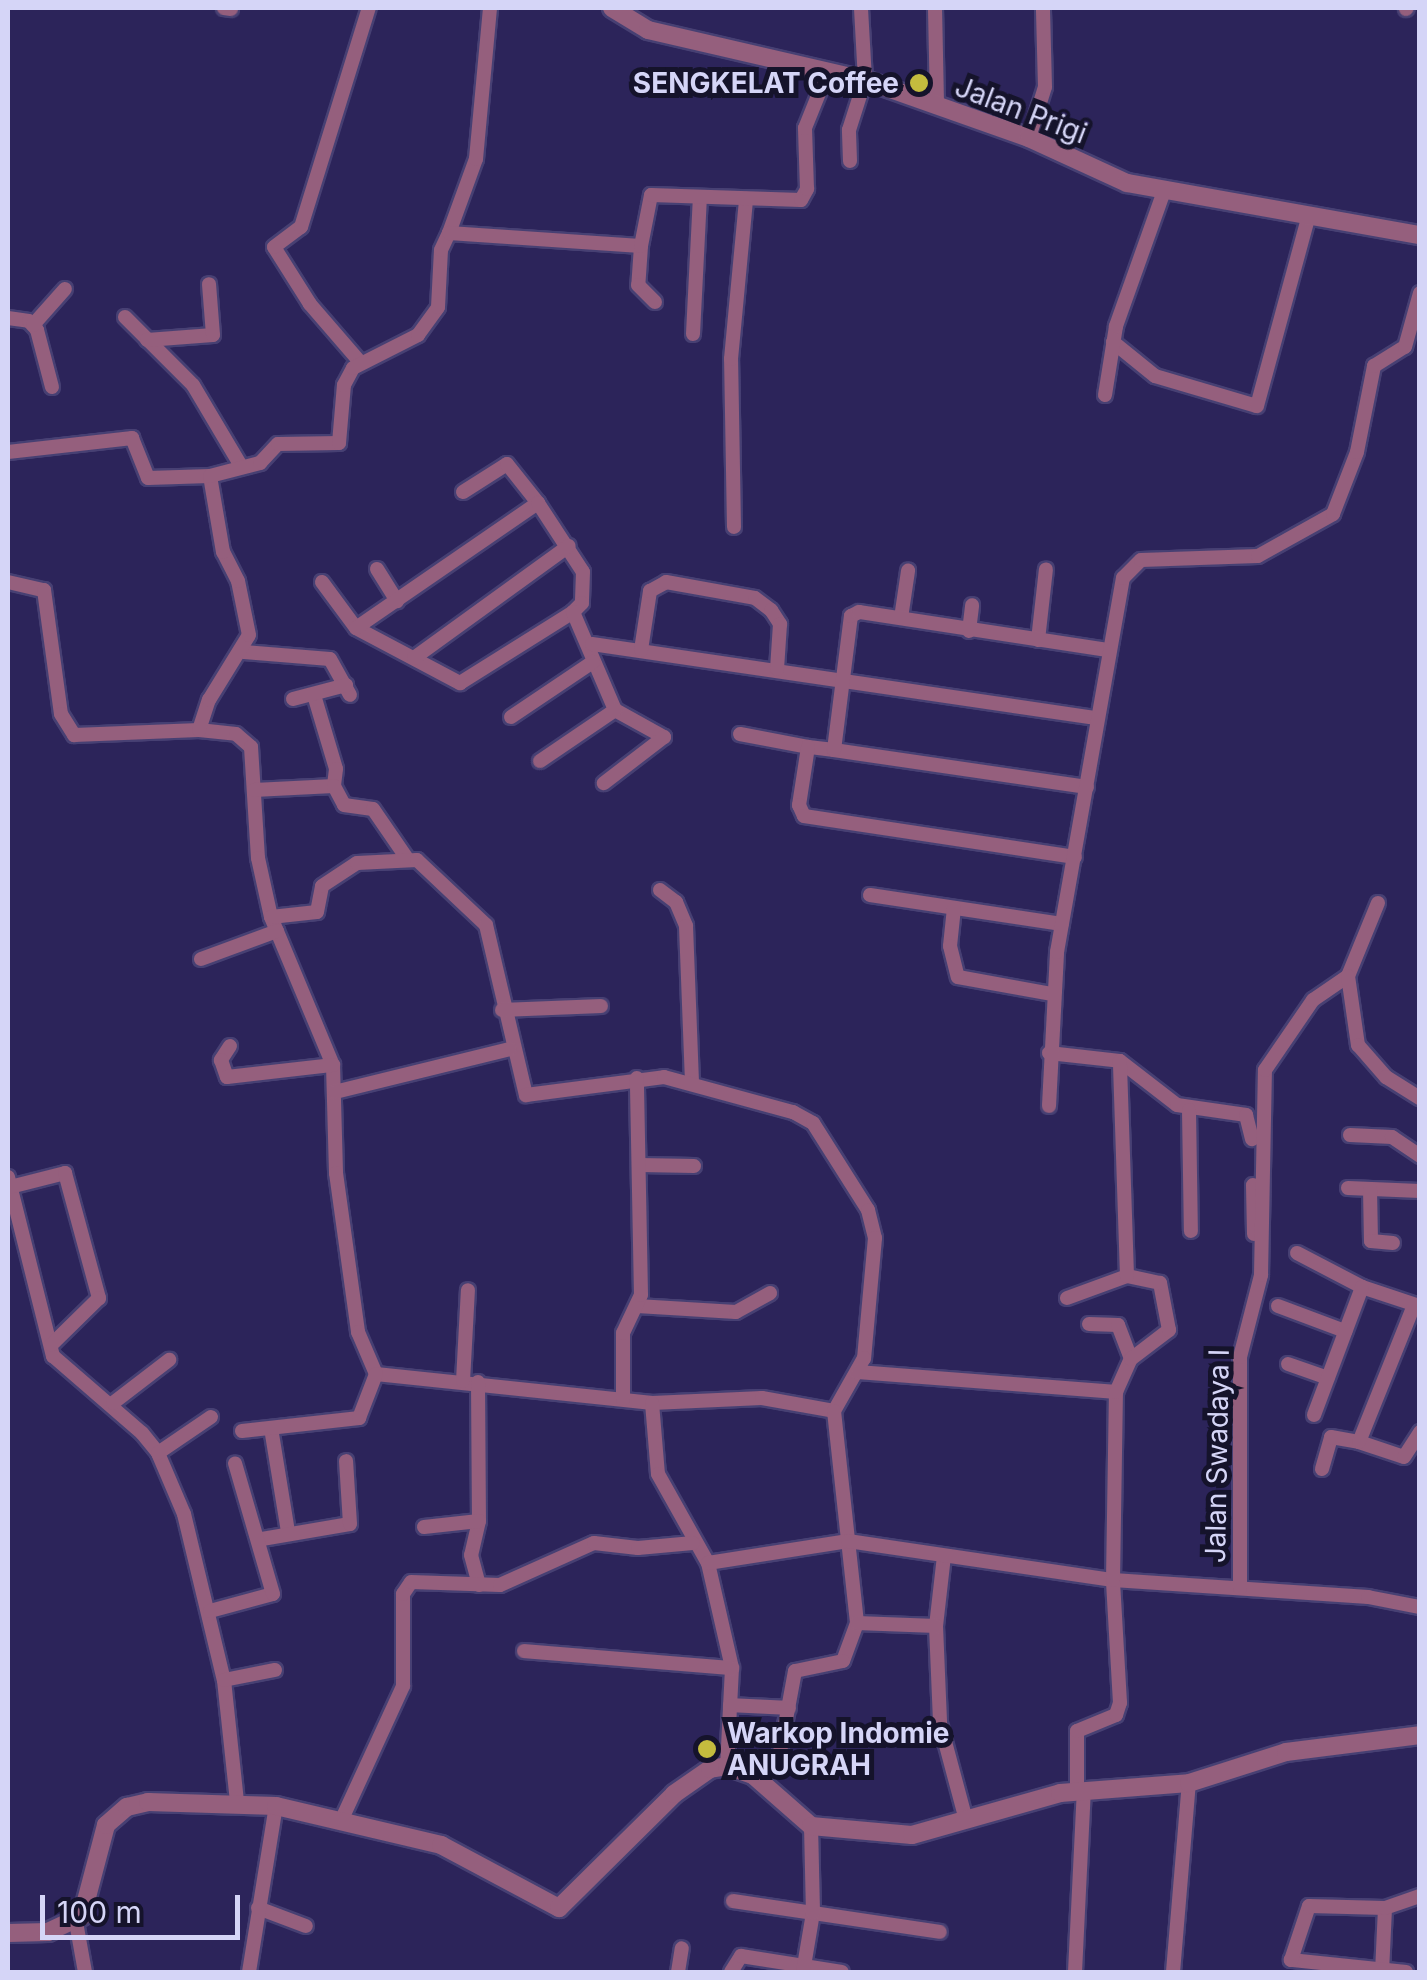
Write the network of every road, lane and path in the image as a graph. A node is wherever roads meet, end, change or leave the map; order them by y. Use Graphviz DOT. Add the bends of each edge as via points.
graph roads {
  1 [pos="369,8"];
  2 [pos="490,8"];
  3 [pos="612,8"];
  4 [pos="861,8"];
  5 [pos="935,8"];
  6 [pos="1043,8"];
  7 [pos="828,71"];
  8 [pos="865,80"];
  9 [pos="937,107"];
  10 [pos="1028,138"];
  11 [pos="850,162"];
  12 [pos="1164,191"];
  13 [pos="700,198"];
  14 [pos="746,200"];
  15 [pos="1308,218"];
  16 [pos="449,233"];
  17 [pos="1420,234"];
  18 [pos="641,246"];
  19 [pos="209,284"];
  20 [pos="65,290"];
  21 [pos="1420,293"];
  22 [pos="655,302"];
  23 [pos="125,317"];
  24 [pos="8,318"];
  25 [pos="33,325"];
  26 [pos="693,334"];
  27 [pos="147,340"];
  28 [pos="1114,342"];
  29 [pos="360,362"];
  30 [pos="52,388"];
  31 [pos="1105,395"];
  32 [pos="8,452"];
  33 [pos="241,466"];
  34 [pos="210,476"];
  35 [pos="463,492"];
  36 [pos="538,503"];
  37 [pos="734,527"];
  38 [pos="569,546"];
  39 [pos="377,569"];
  40 [pos="1046,569"];
  41 [pos="908,571"];
  42 [pos="8,582"];
  43 [pos="322,582"];
  44 [pos="398,601"];
  45 [pos="972,605"];
  46 [pos="573,612"];
  47 [pos="900,618"];
  48 [pos="356,628"];
  49 [pos="969,630"];
  50 [pos="1038,640"];
  51 [pos="592,644"];
  52 [pos="641,650"];
  53 [pos="1108,650"];
  54 [pos="244,652"];
  55 [pos="414,658"];
  56 [pos="592,662"];
  57 [pos="777,669"];
  58 [pos="842,682"];
  59 [pos="314,695"];
  60 [pos="293,700"];
  61 [pos="615,710"];
  62 [pos="511,717"];
  63 [pos="1095,718"];
  64 [pos="200,730"];
  65 [pos="740,734"];
  66 [pos="808,747"];
  67 [pos="834,750"];
  68 [pos="540,761"];
  69 [pos="604,783"];
  70 [pos="334,786"];
  71 [pos="1086,788"];
  72 [pos="254,790"];
  73 [pos="406,857"];
  74 [pos="1075,857"];
  75 [pos="660,890"];
  76 [pos="870,895"];
  77 [pos="1378,903"];
  78 [pos="954,908"];
  79 [pos="274,924"];
  80 [pos="1062,924"];
  81 [pos="201,959"];
  82 [pos="1348,976"];
  83 [pos="1052,994"];
  84 [pos="602,1006"];
  85 [pos="502,1010"];
  86 [pos="230,1046"];
  87 [pos="1049,1048"];
  88 [pos="510,1049"];
  89 [pos="1120,1061"];
  90 [pos="333,1065"];
  91 [pos="637,1078"];
  92 [pos="692,1080"];
  93 [pos="335,1092"];
  94 [pos="1420,1098"];
  95 [pos="1049,1106"];
  96 [pos="1190,1110"];
  97 [pos="1350,1134"];
  98 [pos="1420,1156"];
  99 [pos="640,1165"];
  100 [pos="694,1166"];
  101 [pos="9,1182"];
  102 [pos="1348,1188"];
  103 [pos="1370,1189"];
  104 [pos="1420,1191"];
  105 [pos="1191,1231"];
  106 [pos="1394,1242"];
  107 [pos="1296,1253"];
  108 [pos="1261,1275"];
  109 [pos="1127,1276"];
  110 [pos="1362,1287"];
  111 [pos="468,1290"];
  112 [pos="770,1293"];
  113 [pos="1067,1298"];
  114 [pos="637,1306"];
  115 [pos="1278,1306"];
  116 [pos="1417,1306"];
  117 [pos="1089,1324"];
  118 [pos="1346,1331"];
  119 [pos="51,1345"];
  120 [pos="1131,1359"];
  121 [pos="169,1360"];
  122 [pos="1288,1364"];
  123 [pos="858,1372"];
  124 [pos="376,1374"];
  125 [pos="1328,1378"];
  126 [pos="470,1382"];
  127 [pos="1116,1392"];
  128 [pos="623,1399"];
  129 [pos="652,1402"];
  130 [pos="112,1403"];
  131 [pos="834,1411"];
  132 [pos="1314,1415"];
  133 [pos="211,1418"];
  134 [pos="271,1428"];
  135 [pos="242,1430"];
  136 [pos="1420,1432"];
  137 [pos="1359,1442"];
  138 [pos="158,1453"];
  139 [pos="346,1461"];
  140 [pos="236,1463"];
  141 [pos="1322,1469"];
  142 [pos="479,1522"];
  143 [pos="424,1528"];
  144 [pos="288,1532"];
  145 [pos="262,1540"];
  146 [pos="848,1542"];
  147 [pos="694,1543"];
  148 [pos="944,1556"];
  149 [pos="708,1563"];
  150 [pos="1114,1580"];
  151 [pos="479,1585"];
  152 [pos="1240,1588"];
  153 [pos="1420,1607"];
  154 [pos="210,1612"];
  155 [pos="857,1623"];
  156 [pos="936,1626"];
  157 [pos="524,1651"];
  158 [pos="732,1668"];
  159 [pos="275,1670"];
  160 [pos="224,1680"];
  161 [pos="730,1704"];
  162 [pos="789,1708"];
  163 [pos="1419,1735"];
  164 [pos="1420,1743"];
  165 [pos="727,1766"];
  166 [pos="761,1782"];
  167 [pos="1189,1783"];
  168 [pos="1080,1790"];
  169 [pos="237,1801"];
  170 [pos="276,1806"];
  171 [pos="966,1820"];
  172 [pos="341,1821"];
  173 [pos="812,1826"];
  174 [pos="1420,1896"];
  175 [pos="733,1901"];
  176 [pos="258,1908"];
  177 [pos="1384,1908"];
  178 [pos="813,1913"];
  179 [pos="76,1922"];
  180 [pos="306,1926"];
  181 [pos="940,1932"];
  182 [pos="8,1933"];
  183 [pos="682,1948"];
  184 [pos="803,1970"];
  185 [pos="85,1972"];
  186 [pos="248,1972"];
  187 [pos="678,1972"];
  188 [pos="731,1972"];
  189 [pos="842,1972"];
  190 [pos="1075,1972"];
  191 [pos="1173,1972"];
  192 [pos="1382,1972"];
  193 [pos="1406,1972"];
  1 -- 29 [label="street" via="302,227 274,246 310,304"];
  2 -- 16 [label="street" via="476,159"];
  3 -- 7 [label="street, Jalan Prigi" via="648,30"];
  4 -- 8 [label="street"];
  5 -- 9 [label="street"];
  6 -- 10 [label="street" via="1045,88"];
  7 -- 8 [label="street, Jalan Prigi"];
  7 -- 14 [label="street" via="805,128 805,196"];
  8 -- 9 [label="street, Jalan Prigi"];
  8 -- 11 [label="street" via="849,130"];
  9 -- 10 [label="street, Jalan Prigi"];
  10 -- 12 [label="street, Jalan Prigi" via="1107,176"];
  12 -- 15 [label="street, Jalan Prigi"];
  12 -- 28 [label="street"];
  13 -- 14 [label="street"];
  13 -- 18 [label="street" via="646,197"];
  13 -- 26 [label="street"];
  14 -- 37 [label="street" via="732,360"];
  15 -- 17 [label="street, Jalan Prigi"];
  15 -- 28 [label="street" via="1257,406 1168,381"];
  16 -- 18 [label="street"];
  16 -- 29 [label="street" via="431,319 410,340"];
  18 -- 22 [label="street" via="638,285"];
  19 -- 27 [label="street" via="213,334"];
  20 -- 25 [label="street"];
  21 -- 53 [label="street" via="1405,346 1374,366 1354,465 1333,514 1240,560 1135,562 1124,578"];
  23 -- 27 [label="street"];
  24 -- 25 [label="street"];
  25 -- 30 [label="street"];
  27 -- 33 [label="street" via="193,386"];
  28 -- 31 [label="street"];
  29 -- 33 [label="street" via="344,386 339,443 278,444 260,464"];
  32 -- 34 [label="street" via="132,438 148,478"];
  33 -- 34 [label="street"];
  34 -- 54 [label="street" via="223,552 238,581 248,627"];
  35 -- 36 [label="street" via="506,464"];
  36 -- 38 [label="street"];
  36 -- 44 [label="street"];
  38 -- 46 [label="street" via="584,572 582,603"];
  38 -- 55 [label="street"];
  39 -- 44 [label="street"];
  40 -- 50 [label="street"];
  41 -- 47 [label="street"];
  42 -- 64 [label="street" via="39,587 46,597 61,714 74,735"];
  43 -- 48 [label="street"];
  44 -- 48 [label="street"];
  45 -- 49 [label="street"];
  46 -- 51 [label="street"];
  46 -- 55 [label="street" via="467,683"];
  47 -- 49 [label="street"];
  47 -- 58 [label="street" via="854,613"];
  48 -- 55 [label="street"];
  49 -- 50 [label="street"];
  50 -- 53 [label="street"];
  51 -- 52 [label="street"];
  51 -- 56 [label="street"];
  52 -- 57 [label="street"];
  52 -- 57 [label="street" via="650,591 666,582 755,598 771,610 780,624"];
  53 -- 63 [label="street"];
  54 -- 59 [label="street" via="330,659 348,690"];
  54 -- 64 [label="street" via="209,700"];
  56 -- 61 [label="street"];
  56 -- 62 [label="street"];
  57 -- 58 [label="street"];
  58 -- 63 [label="street"];
  58 -- 67 [label="street"];
  59 -- 60 [label="street"];
  59 -- 70 [label="street" via="336,769"];
  61 -- 68 [label="street"];
  61 -- 69 [label="street" via="664,740"];
  63 -- 71 [label="street"];
  64 -- 72 [label="street" via="246,739"];
  65 -- 66 [label="street"];
  66 -- 67 [label="street"];
  66 -- 74 [label="street" via="798,806 804,816"];
  67 -- 71 [label="street"];
  70 -- 72 [label="street"];
  70 -- 73 [label="street" via="344,805 373,809"];
  71 -- 74 [label="street"];
  72 -- 79 [label="street" via="258,858"];
  73 -- 79 [label="street" via="349,866 322,886 314,914"];
  73 -- 85 [label="street" via="486,925"];
  74 -- 80 [label="street"];
  75 -- 92 [label="street" via="676,902 686,926"];
  76 -- 78 [label="street"];
  77 -- 82 [label="street"];
  78 -- 80 [label="street"];
  78 -- 83 [label="street" via="950,946 958,977"];
  79 -- 81 [label="street"];
  79 -- 90 [label="street"];
  80 -- 83 [label="street"];
  82 -- 94 [label="street" via="1363,1054"];
  82 -- 108 [label="street, Jalan Swadaya I" via="1314,1000 1260,1086"];
  83 -- 87 [label="street"];
  84 -- 85 [label="street"];
  85 -- 88 [label="street"];
  86 -- 90 [label="street" via="220,1060 227,1076"];
  87 -- 89 [label="street"];
  87 -- 95 [label="street"];
  88 -- 91 [label="street" via="531,1097"];
  88 -- 93 [label="street"];
  89 -- 96 [label="street"];
  89 -- 109 [label="street"];
  90 -- 93 [label="street"];
  91 -- 92 [label="street"];
  91 -- 99 [label="street"];
  92 -- 123 [label="street" via="814,1123 868,1210 875,1238"];
  93 -- 124 [label="street" via="336,1172 358,1332"];
  96 -- 105 [label="street"];
  96 -- 108 [label="street" via="1242,1113 1250,1120"];
  97 -- 98 [label="street" via="1392,1136"];
  99 -- 100 [label="street"];
  99 -- 114 [label="street"];
  101 -- 119 [label="street"];
  101 -- 119 [label="street" via="65,1172 98,1293 94,1309"];
  102 -- 103 [label="street"];
  103 -- 104 [label="street"];
  103 -- 106 [label="street" via="1371,1240"];
  107 -- 110 [label="street"];
  108 -- 152 [label="street, Jalan Swadaya I" via="1240,1357"];
  109 -- 113 [label="street"];
  109 -- 120 [label="street" via="1160,1283 1169,1321 1166,1336"];
  110 -- 116 [label="street"];
  110 -- 118 [label="street"];
  111 -- 126 [label="street"];
  112 -- 114 [label="street" via="736,1312"];
  114 -- 128 [label="street" via="623,1332"];
  115 -- 118 [label="street"];
  116 -- 137 [label="street"];
  117 -- 120 [label="street" via="1118,1326"];
  118 -- 125 [label="street"];
  119 -- 130 [label="street" via="66,1370"];
  120 -- 127 [label="street"];
  121 -- 130 [label="street"];
  122 -- 125 [label="street"];
  123 -- 127 [label="street"];
  123 -- 131 [label="street"];
  124 -- 126 [label="street"];
  124 -- 134 [label="street" via="359,1418"];
  125 -- 132 [label="street"];
  126 -- 128 [label="street"];
  126 -- 142 [label="street"];
  127 -- 150 [label="street"];
  128 -- 129 [label="street"];
  129 -- 131 [label="street" via="762,1398"];
  129 -- 147 [label="street" via="658,1474"];
  130 -- 138 [label="street"];
  131 -- 146 [label="street"];
  133 -- 138 [label="street"];
  134 -- 135 [label="street"];
  134 -- 144 [label="street"];
  136 -- 137 [label="street" via="1404,1457"];
  137 -- 141 [label="street" via="1331,1437"];
  138 -- 154 [label="street" via="184,1514"];
  139 -- 144 [label="street" via="350,1524"];
  140 -- 145 [label="street"];
  142 -- 143 [label="street"];
  142 -- 151 [label="street" via="471,1555"];
  144 -- 145 [label="street"];
  145 -- 154 [label="street" via="273,1596"];
  146 -- 148 [label="street"];
  146 -- 149 [label="street"];
  146 -- 155 [label="street"];
  147 -- 149 [label="street"];
  147 -- 151 [label="street" via="594,1543 500,1585"];
  148 -- 150 [label="street"];
  148 -- 156 [label="street"];
  149 -- 158 [label="street"];
  150 -- 152 [label="street"];
  150 -- 168 [label="street" via="1120,1710 1077,1731"];
  151 -- 172 [label="street" via="417,1581 404,1589 403,1686"];
  152 -- 153 [label="street"];
  154 -- 160 [label="street"];
  155 -- 156 [label="street"];
  155 -- 162 [label="street" via="843,1661 795,1671"];
  156 -- 171 [label="street" via="940,1723"];
  157 -- 158 [label="street"];
  158 -- 161 [label="street"];
  159 -- 160 [label="street"];
  160 -- 169 [label="street"];
  161 -- 162 [label="street"];
  161 -- 165 [label="street"];
  162 -- 166 [label="street" via="779,1757"];
  163 -- 164 [label="street"];
  163 -- 167 [label="street" via="1286,1752"];
  165 -- 166 [label="street"];
  165 -- 172 [label="street" via="710,1769 674,1794 563,1907 546,1905 460,1851"];
  166 -- 173 [label="street"];
  167 -- 168 [label="street"];
  167 -- 191 [label="street"];
  168 -- 171 [label="street"];
  168 -- 190 [label="street"];
  169 -- 170 [label="street"];
  169 -- 179 [label="street" via="148,1802 118,1812 103,1834 87,1910"];
  170 -- 172 [label="street"];
  170 -- 176 [label="street"];
  171 -- 173 [label="street" via="912,1835"];
  173 -- 178 [label="street"];
  174 -- 177 [label="street"];
  175 -- 178 [label="street"];
  176 -- 180 [label="street"];
  176 -- 186 [label="street"];
  177 -- 192 [label="street"];
  177 -- 192 [label="street" via="1310,1906 1291,1960"];
  178 -- 181 [label="street"];
  178 -- 184 [label="street"];
  179 -- 182 [label="street" via="48,1932"];
  179 -- 185 [label="street"];
  183 -- 187 [label="street"];
  184 -- 188 [label="street" via="738,1956"];
  184 -- 189 [label="street"];
  192 -- 193 [label="street"];
}
